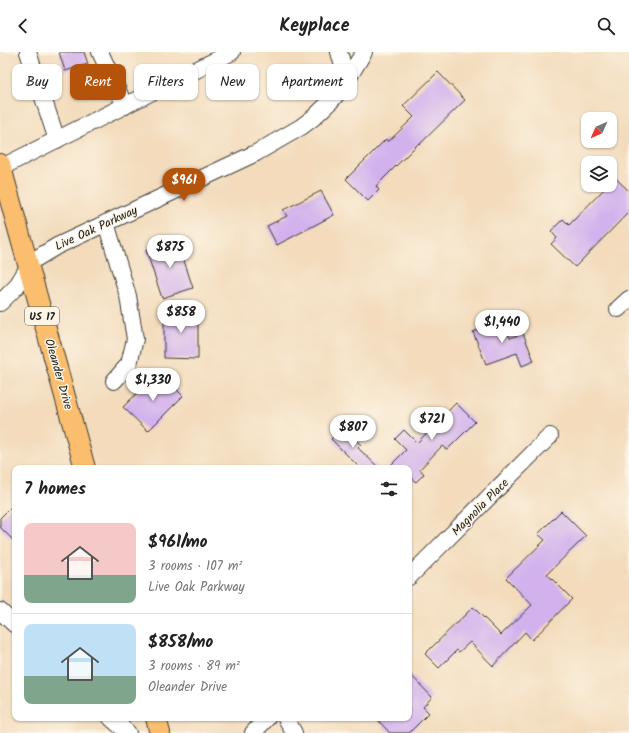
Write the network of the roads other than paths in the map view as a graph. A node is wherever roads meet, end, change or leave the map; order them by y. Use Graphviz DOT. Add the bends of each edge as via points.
graph roads {
  1 [pos="28,52"];
  2 [pos="100,52"];
  3 [pos="232,52"];
  4 [pos="339,52"];
  5 [pos="364,52"];
  6 [pos="342,64"];
  7 [pos="357,64"];
  8 [pos="332,100"];
  9 [pos="125,106"];
  10 [pos="57,140"];
  11 [pos="0,167"];
  12 [pos="106,223"];
  13 [pos="28,267"];
  14 [pos="0,303"];
  15 [pos="114,381"];
  16 [pos="550,436"];
  17 [pos="84,465"];
  18 [pos="412,574"];
  19 [pos="0,611"];
  20 [pos="12,622"];
  21 [pos="114,721"];
  22 [pos="157,721"];
  23 [pos="264,721"];
  24 [pos="288,721"];
  25 [pos="128,733"];
  26 [pos="160,733"];
  27 [pos="253,733"];
  28 [pos="294,733"];
  1 -- 10 [label="street"];
  2 -- 9 [label="street"];
  3 -- 9 [label="street"];
  4 -- 6 [label="street"];
  5 -- 7 [label="street, Live Oak Parkway"];
  8 -- 12 [label="street, Live Oak Parkway" via="313,118 256,153"];
  9 -- 10 [label="street"];
  10 -- 11 [label="street"];
  11 -- 13 [label="main road, Oleander Drive / US 17"];
  12 -- 13 [label="street, Live Oak Parkway" via="32,260"];
  12 -- 15 [label="street" via="128,296 135,339 129,364"];
  13 -- 14 [label="street, Live Oak Parkway" via="16,287"];
  13 -- 17 [label="main road, Oleander Drive / US 17"];
  16 -- 18 [label="street, Magnolia Place"];
  19 -- 20 [label="street"];
  21 -- 25 [label="street"];
  22 -- 26 [label="main road"];
  23 -- 27 [label="street"];
  24 -- 28 [label="street"];
}
